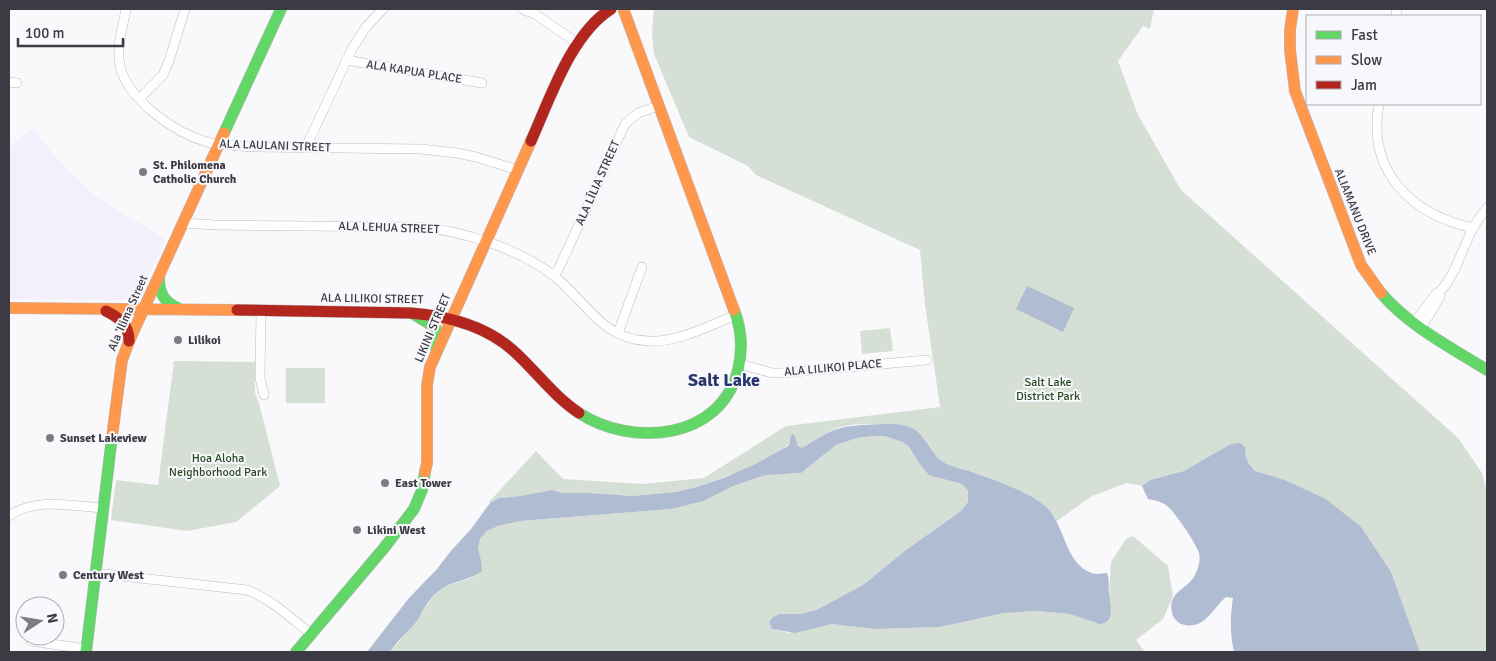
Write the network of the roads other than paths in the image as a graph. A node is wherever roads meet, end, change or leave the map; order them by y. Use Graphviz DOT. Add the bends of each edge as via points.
graph roads {
  1 [pos="126,9"];
  2 [pos="185,9"];
  3 [pos="281,9"];
  4 [pos="383,9"];
  5 [pos="522,9"];
  6 [pos="620,9"];
  7 [pos="1293,9"];
  8 [pos="577,43"];
  9 [pos="346,60"];
  10 [pos="482,83"];
  11 [pos="140,98"];
  12 [pos="1380,105"];
  13 [pos="658,106"];
  14 [pos="218,144"];
  15 [pos="306,147"];
  16 [pos="518,170"];
  17 [pos="1487,208"];
  18 [pos="183,223"];
  19 [pos="1473,228"];
  20 [pos="485,242"];
  21 [pos="642,267"];
  22 [pos="160,275"];
  23 [pos="554,276"];
  24 [pos="9,308"];
  25 [pos="101,309"];
  26 [pos="178,309"];
  27 [pos="144,310"];
  28 [pos="261,311"];
  29 [pos="409,312"];
  30 [pos="736,315"];
  31 [pos="452,319"];
  32 [pos="1417,326"];
  33 [pos="618,334"];
  34 [pos="129,341"];
  35 [pos="434,355"];
  36 [pos="927,360"];
  37 [pos="740,364"];
  38 [pos="1487,370"];
  39 [pos="264,396"];
  40 [pos="102,508"];
  41 [pos="9,516"];
  42 [pos="95,573"];
  43 [pos="311,634"];
  44 [pos="58,646"];
  45 [pos="86,651"];
  46 [pos="296,652"];
  1 -- 11 [label="street, ALA LAULANI STREET" via="120,67 126,81"];
  2 -- 11 [label="street" via="166,68"];
  3 -- 14 [label="street, Ala ʻIlima Street"];
  4 -- 9 [label="street" via="359,37"];
  5 -- 8 [label="street" via="535,14"];
  6 -- 8 [label="street, LIKINI STREET" via="596,20"];
  6 -- 13 [label="street, ALA LILIKOI STREET"];
  7 -- 32 [label="street, ALIAMANU DRIVE" via="1288,37 1292,78 1299,105 1361,265 1381,294"];
  8 -- 16 [label="street, LIKINI STREET"];
  9 -- 10 [label="street, ALA KAPUA PLACE"];
  9 -- 15 [label="street"];
  11 -- 14 [label="street, ALA LAULANI STREET" via="174,127"];
  12 -- 19 [label="street" via="1379,148 1398,187 1430,213"];
  13 -- 23 [label="street, ALA LĪLIA STREET" via="638,113 625,124"];
  13 -- 30 [label="street, ALA LILIKOI STREET"];
  14 -- 15 [label="street, ALA LAULANI STREET"];
  14 -- 18 [label="street, Ala ʻIlima Street"];
  15 -- 16 [label="street, ALA LAULANI STREET" via="436,150 476,157"];
  16 -- 20 [label="street, LIKINI STREET"];
  17 -- 19 [label="street"];
  18 -- 20 [label="street, ALA LEHUA STREET" via="419,227 448,230"];
  18 -- 22 [label="street, Ala ʻIlima Street"];
  19 -- 32 [label="street" via="1440,291 1440,297"];
  20 -- 23 [label="street, ALA LEHUA STREET" via="522,257"];
  20 -- 31 [label="street, LIKINI STREET"];
  21 -- 33 [label="street"];
  22 -- 26 [label="street" via="162,297"];
  22 -- 27 [label="street, Ala ʻIlima Street"];
  23 -- 33 [label="street, ALA LEHUA STREET" via="596,319"];
  24 -- 25 [label="street, ALA LILIKOI STREET"];
  25 -- 27 [label="street, ALA LILIKOI STREET"];
  25 -- 34 [label="street" via="125,323"];
  26 -- 27 [label="street, ALA LILIKOI STREET"];
  26 -- 28 [label="street, ALA LILIKOI STREET"];
  27 -- 34 [label="street, Ala ʻIlima Street"];
  28 -- 29 [label="street, ALA LILIKOI STREET"];
  28 -- 39 [label="street" via="260,378"];
  29 -- 31 [label="street, ALA LILIKOI STREET"];
  29 -- 35 [label="street" via="435,327"];
  30 -- 33 [label="street, ALA LEHUA STREET" via="665,340 638,340"];
  30 -- 37 [label="street, ALA LILIKOI STREET" via="741,336"];
  31 -- 35 [label="street, LIKINI STREET"];
  31 -- 37 [label="street, ALA LILIKOI STREET" via="479,328 505,343 558,397 581,415 624,431 666,432 696,422 721,403 734,384"];
  32 -- 38 [label="street, ALIAMANU DRIVE"];
  34 -- 40 [label="street, Ala ʻIlima Street" via="118,382"];
  35 -- 43 [label="street, LIKINI STREET" via="426,385 427,463 418,501 387,545"];
  36 -- 37 [label="street, ALA LILIKOI PLACE" via="781,373"];
  40 -- 41 [label="street" via="37,504"];
  40 -- 42 [label="street, Ala ʻIlima Street"];
  42 -- 43 [label="street" via="247,590 276,606"];
  42 -- 45 [label="street, Ala ʻIlima Street"];
  43 -- 46 [label="street, LIKINI STREET"];
  44 -- 45 [label="street"];
}
